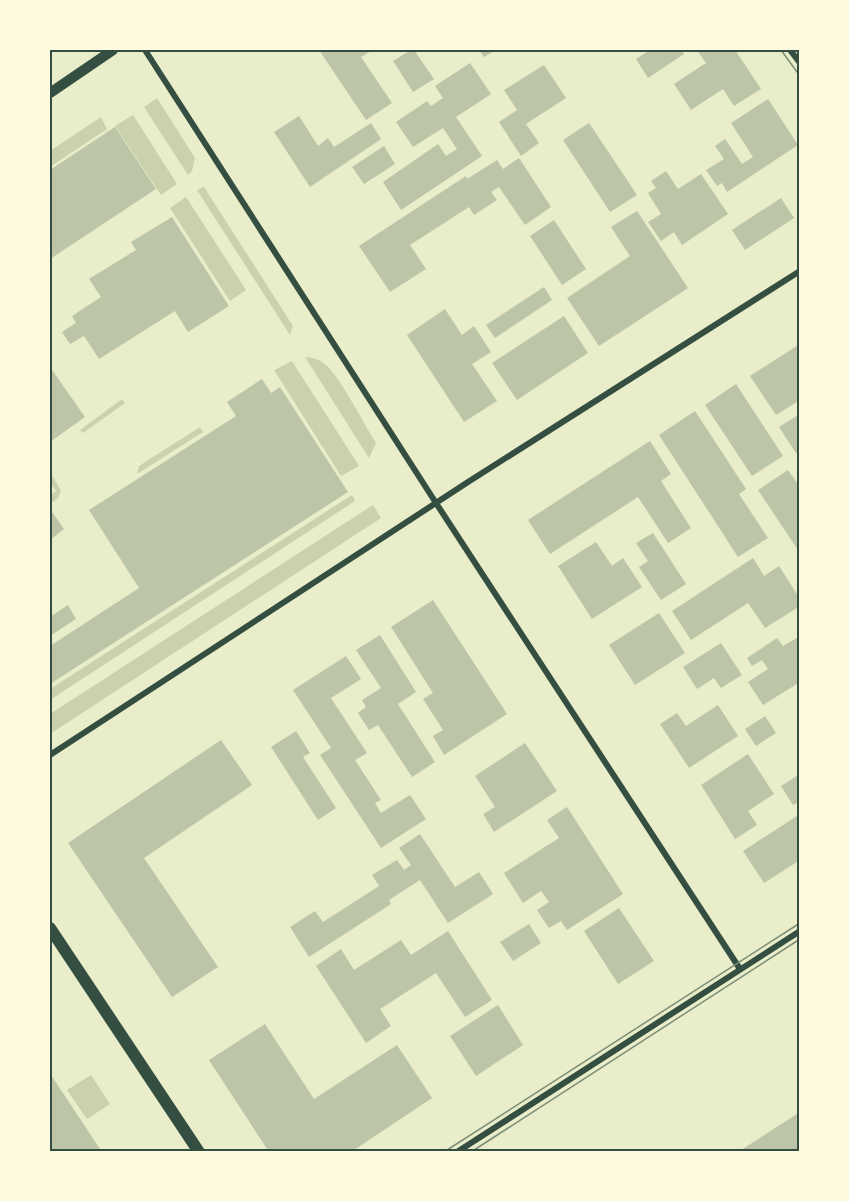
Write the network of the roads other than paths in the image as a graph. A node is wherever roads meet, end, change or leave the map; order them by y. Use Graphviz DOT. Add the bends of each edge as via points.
graph roads {
  1 [pos="113,50"];
  2 [pos="146,50"];
  3 [pos="790,50"];
  4 [pos="800,63"];
  5 [pos="50,93"];
  6 [pos="800,271"];
  7 [pos="436,503"];
  8 [pos="50,755"];
  9 [pos="50,928"];
  10 [pos="800,931"];
  11 [pos="740,969"];
  12 [pos="199,1152"];
  13 [pos="457,1152"];
  1 -- 5 [label="street"];
  2 -- 7 [label="street"];
  3 -- 4 [label="street"];
  6 -- 7 [label="street"];
  7 -- 8 [label="street"];
  7 -- 11 [label="street"];
  9 -- 12 [label="main road"];
  10 -- 11 [label="street"];
  11 -- 13 [label="street"];
}
